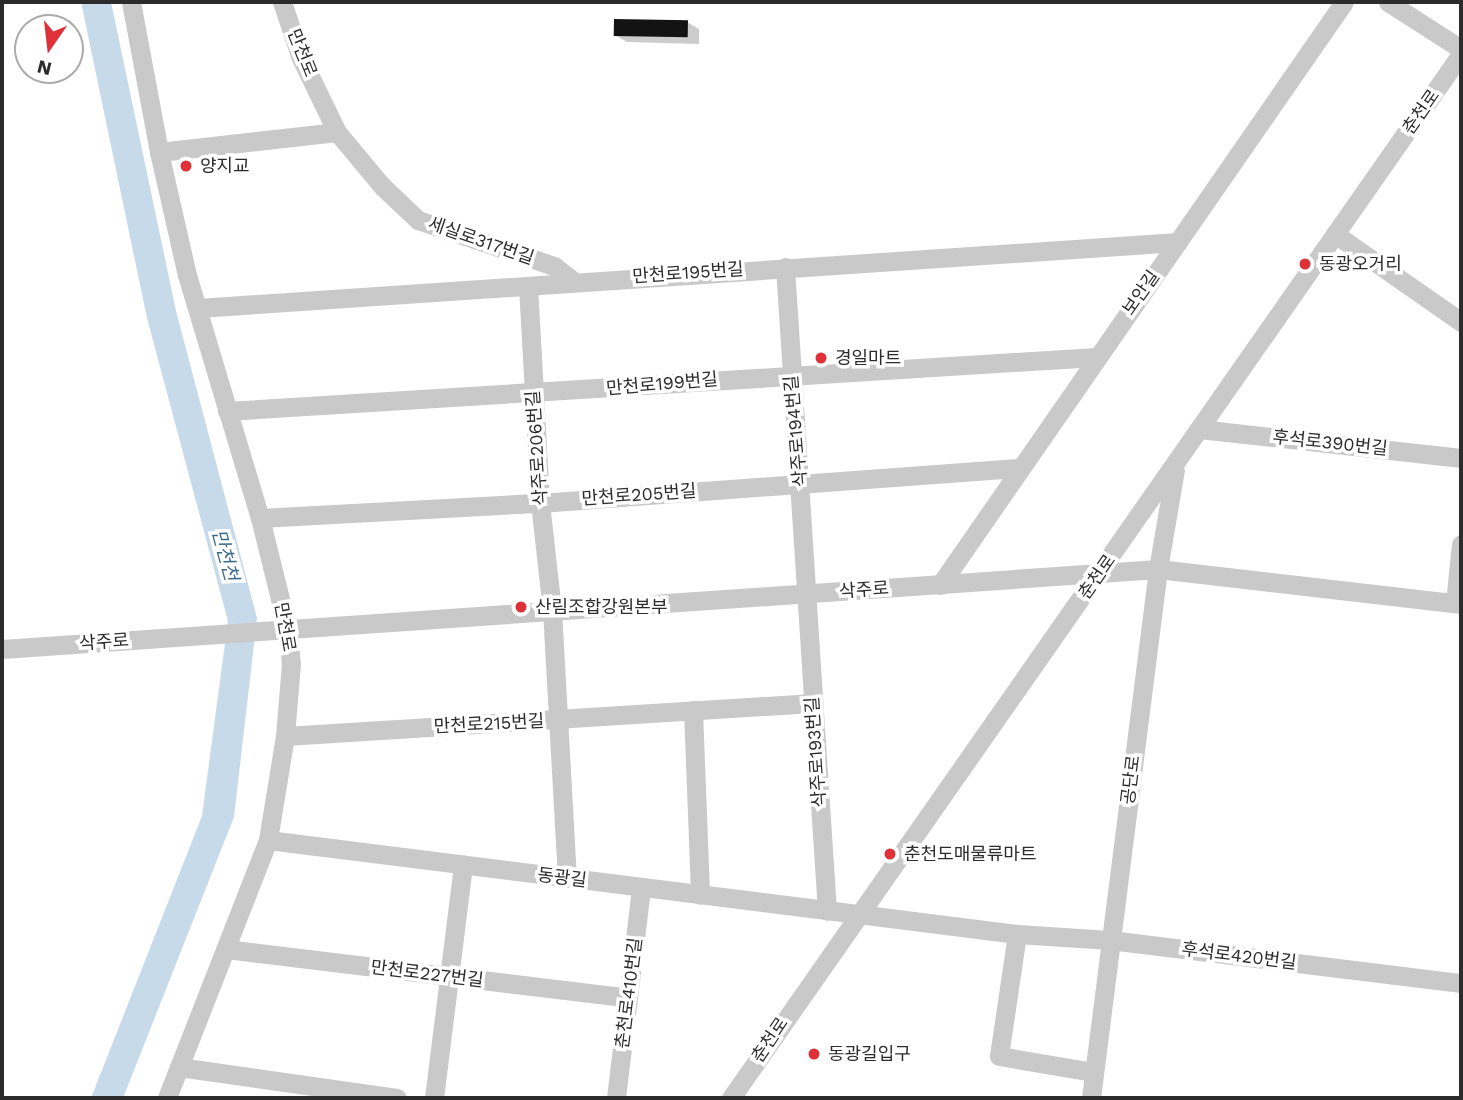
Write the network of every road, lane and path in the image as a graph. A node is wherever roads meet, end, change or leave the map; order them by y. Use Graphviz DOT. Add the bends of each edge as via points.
graph roads {
  1 [pos="131,2"];
  2 [pos="282,2"];
  3 [pos="1344,2"];
  4 [pos="1388,2"];
  5 [pos="1461,52"];
  6 [pos="337,132"];
  7 [pos="159,152"];
  8 [pos="1335,234"];
  9 [pos="1178,242"];
  10 [pos="785,267"];
  11 [pos="573,281"];
  12 [pos="528,286"];
  13 [pos="198,308"];
  14 [pos="1461,322"];
  15 [pos="1096,357"];
  16 [pos="791,374"];
  17 [pos="533,394"];
  18 [pos="227,411"];
  19 [pos="1199,429"];
  20 [pos="1461,458"];
  21 [pos="1176,462"];
  22 [pos="1018,468"];
  23 [pos="801,483"];
  24 [pos="541,503"];
  25 [pos="260,518"];
  26 [pos="1461,544"];
  27 [pos="1158,569"];
  28 [pos="1099,573"];
  29 [pos="940,585"];
  30 [pos="804,594"];
  31 [pos="1458,603"];
  32 [pos="552,610"];
  33 [pos="288,631"];
  34 [pos="2,649"];
  35 [pos="813,703"];
  36 [pos="693,710"];
  37 [pos="556,720"];
  38 [pos="285,736"];
  39 [pos="268,841"];
  40 [pos="463,865"];
  41 [pos="567,878"];
  42 [pos="641,888"];
  43 [pos="700,895"];
  44 [pos="827,911"];
  45 [pos="856,915"];
  46 [pos="1017,934"];
  47 [pos="1110,940"];
  48 [pos="226,949"];
  49 [pos="449,977"];
  50 [pos="1461,983"];
  51 [pos="628,998"];
  52 [pos="180,1068"];
  53 [pos="1094,1072"];
  54 [pos="167,1098"];
  55 [pos="397,1098"];
  56 [pos="434,1098"];
  57 [pos="616,1098"];
  58 [pos="731,1098"];
  59 [pos="1091,1098"];
  1 -- 7 [label="street, 만천로"];
  2 -- 6 [label="street, 만천로"];
  3 -- 9 [label="street, 보안길"];
  4 -- 5 [label="street"];
  5 -- 8 [label="street, 춘천로"];
  6 -- 7 [label="street"];
  6 -- 11 [label="street, 세실로317번길" via="418,220 555,266"];
  7 -- 13 [label="street, 만천로"];
  8 -- 14 [label="street"];
  8 -- 19 [label="street, 춘천로"];
  9 -- 10 [label="street, 만천로195번길"];
  9 -- 15 [label="street, 보안길"];
  10 -- 11 [label="street, 만천로195번길"];
  10 -- 16 [label="street, 삭주로194번길"];
  11 -- 12 [label="street, 만천로195번길"];
  12 -- 13 [label="street, 만천로195번길"];
  12 -- 17 [label="street, 삭주로206번길"];
  13 -- 18 [label="street, 만천로"];
  15 -- 16 [label="street, 만천로199번길"];
  15 -- 22 [label="street, 보안길"];
  16 -- 17 [label="street, 만천로199번길"];
  16 -- 23 [label="street, 삭주로194번길"];
  17 -- 18 [label="street, 만천로199번길"];
  17 -- 24 [label="street, 삭주로206번길"];
  18 -- 25 [label="street, 만천로"];
  19 -- 20 [label="street, 후석로390번길"];
  19 -- 21 [label="street, 춘천로"];
  21 -- 27 [label="street, 공단로"];
  21 -- 28 [label="street, 춘천로"];
  22 -- 23 [label="street, 만천로205번길"];
  22 -- 29 [label="street, 보안길"];
  23 -- 24 [label="street, 만천로205번길"];
  23 -- 30 [label="street, 삭주로194번길"];
  24 -- 25 [label="street, 만천로205번길"];
  24 -- 32 [label="street, 삭주로206번길"];
  25 -- 33 [label="street, 만천로"];
  26 -- 31 [label="street"];
  27 -- 28 [label="street, 삭주로"];
  27 -- 31 [label="street, 삭주로"];
  27 -- 47 [label="street, 공단로"];
  28 -- 29 [label="street, 삭주로"];
  28 -- 45 [label="street, 춘천로"];
  29 -- 30 [label="street, 삭주로"];
  30 -- 32 [label="street, 삭주로"];
  30 -- 35 [label="street, 삭주로193번길"];
  32 -- 33 [label="street, 삭주로"];
  32 -- 37 [label="street, 삭주로206번길"];
  33 -- 34 [label="street, 삭주로"];
  33 -- 38 [label="street, 만천로" via="291,663"];
  35 -- 36 [label="street, 만천로215번길"];
  35 -- 44 [label="street, 삭주로193번길"];
  36 -- 37 [label="street, 만천로215번길"];
  36 -- 43 [label="street"];
  37 -- 38 [label="street, 만천로215번길"];
  37 -- 41 [label="street, 삭주로206번길"];
  38 -- 39 [label="street, 만천로"];
  39 -- 40 [label="street, 동광길"];
  39 -- 48 [label="street, 만천로"];
  40 -- 41 [label="street, 동광길"];
  40 -- 49 [label="street"];
  41 -- 42 [label="street, 동광길"];
  42 -- 43 [label="street, 동광길"];
  42 -- 51 [label="street, 춘천로410번길"];
  43 -- 44 [label="street, 동광길"];
  44 -- 45 [label="street, 동광길"];
  45 -- 46 [label="street, 후석로420번길"];
  45 -- 58 [label="street, 춘천로"];
  46 -- 47 [label="street, 후석로420번길"];
  46 -- 53 [label="street" via="999,1056"];
  47 -- 50 [label="street, 후석로420번길"];
  47 -- 53 [label="street, 공단로"];
  48 -- 49 [label="street, 만천로227번길"];
  48 -- 52 [label="street, 만천로"];
  49 -- 51 [label="street, 만천로227번길"];
  49 -- 56 [label="street"];
  51 -- 57 [label="street, 춘천로410번길"];
  52 -- 54 [label="street, 만천로"];
  52 -- 55 [label="street"];
  53 -- 59 [label="street, 공단로"];
}
